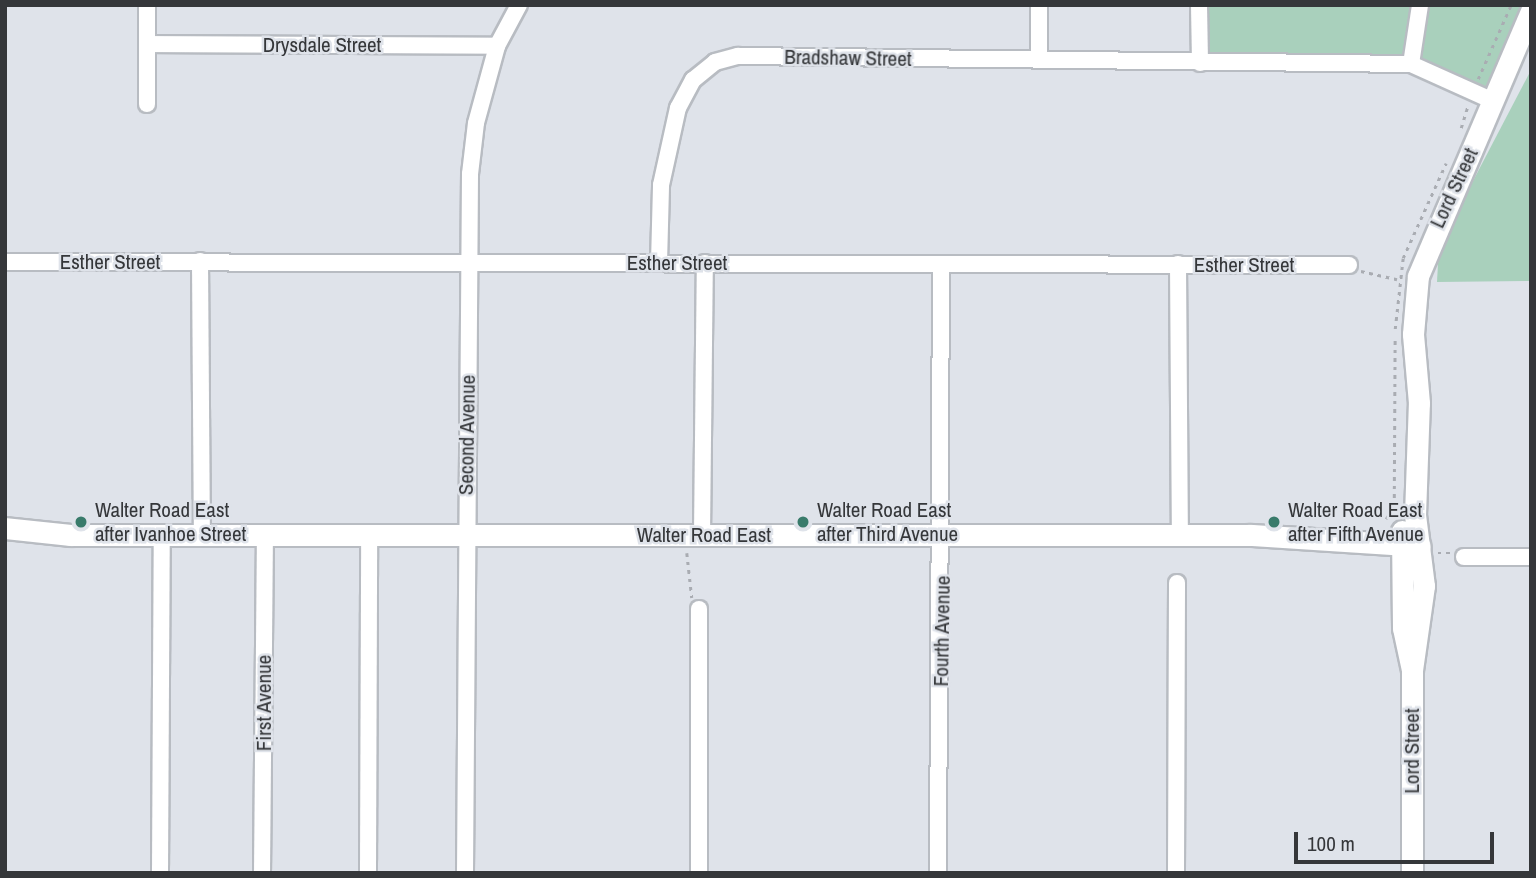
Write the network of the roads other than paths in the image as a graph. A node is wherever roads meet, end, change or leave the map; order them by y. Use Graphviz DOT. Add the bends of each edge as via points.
graph roads {
  1 [pos="147,5"];
  2 [pos="519,5"];
  3 [pos="1039,5"];
  4 [pos="1199,5"];
  5 [pos="1420,5"];
  6 [pos="1531,11"];
  7 [pos="147,44"];
  8 [pos="497,46"];
  9 [pos="1038,60"];
  10 [pos="1200,63"];
  11 [pos="1411,64"];
  12 [pos="1482,96"];
  13 [pos="147,104"];
  14 [pos="200,261"];
  15 [pos="5,262"];
  16 [pos="469,262"];
  17 [pos="659,263"];
  18 [pos="705,263"];
  19 [pos="941,264"];
  20 [pos="1178,264"];
  21 [pos="1349,265"];
  22 [pos="5,528"];
  23 [pos="202,533"];
  24 [pos="265,533"];
  25 [pos="71,535"];
  26 [pos="162,535"];
  27 [pos="369,535"];
  28 [pos="466,535"];
  29 [pos="702,535"];
  30 [pos="943,535"];
  31 [pos="1180,536"];
  32 [pos="5,541"];
  33 [pos="1418,548"];
  34 [pos="1464,557"];
  35 [pos="1531,557"];
  36 [pos="1177,583"];
  37 [pos="699,609"];
  38 [pos="160,873"];
  39 [pos="262,873"];
  40 [pos="368,873"];
  41 [pos="465,873"];
  42 [pos="699,873"];
  43 [pos="939,873"];
  44 [pos="1176,873"];
  45 [pos="1412,873"];
  1 -- 7 [label="street"];
  2 -- 8 [label="street, Second Avenue"];
  3 -- 9 [label="street"];
  4 -- 10 [label="street"];
  5 -- 11 [label="street"];
  6 -- 12 [label="main road, Lord Street"];
  7 -- 8 [label="street, Drysdale Street"];
  7 -- 13 [label="street"];
  8 -- 16 [label="street, Second Avenue" via="472,146"];
  9 -- 10 [label="street, Bradshaw Street"];
  9 -- 17 [label="street, Bradshaw Street" via="738,56 715,62 693,80 668,139"];
  10 -- 11 [label="street, Bradshaw Street"];
  11 -- 12 [label="street, Bradshaw Street"];
  12 -- 33 [label="main road, Lord Street" via="1418,276 1413,373 1419,403"];
  14 -- 15 [label="street, Esther Street"];
  14 -- 16 [label="street, Esther Street"];
  14 -- 23 [label="street"];
  16 -- 17 [label="street, Esther Street"];
  16 -- 28 [label="street, Second Avenue"];
  17 -- 18 [label="street, Esther Street"];
  18 -- 19 [label="street, Esther Street"];
  18 -- 29 [label="street"];
  19 -- 20 [label="street, Esther Street"];
  19 -- 30 [label="street, Fourth Avenue" via="938,518"];
  20 -- 21 [label="street, Esther Street"];
  20 -- 31 [label="street"];
  22 -- 25 [label="main road, Walter Road East"];
  23 -- 24 [label="main road, Walter Road East"];
  23 -- 26 [label="main road, Walter Road East"];
  24 -- 27 [label="main road, Walter Road East"];
  24 -- 39 [label="street, First Avenue"];
  25 -- 26 [label="main road, Walter Road East"];
  25 -- 32 [label="main road, Walter Road East"];
  26 -- 38 [label="street"];
  27 -- 28 [label="main road, Walter Road East"];
  27 -- 40 [label="street"];
  28 -- 29 [label="main road, Walter Road East"];
  28 -- 41 [label="street, Second Avenue"];
  29 -- 30 [label="main road, Walter Road East"];
  30 -- 31 [label="main road, Walter Road East"];
  30 -- 43 [label="street, Fourth Avenue"];
  31 -- 33 [label="main road, Walter Road East" via="1309,536"];
  33 -- 45 [label="main road, Lord Street" via="1403,628 1412,670"];
  34 -- 35 [label="street"];
  36 -- 44 [label="street"];
  37 -- 42 [label="street"];
}
